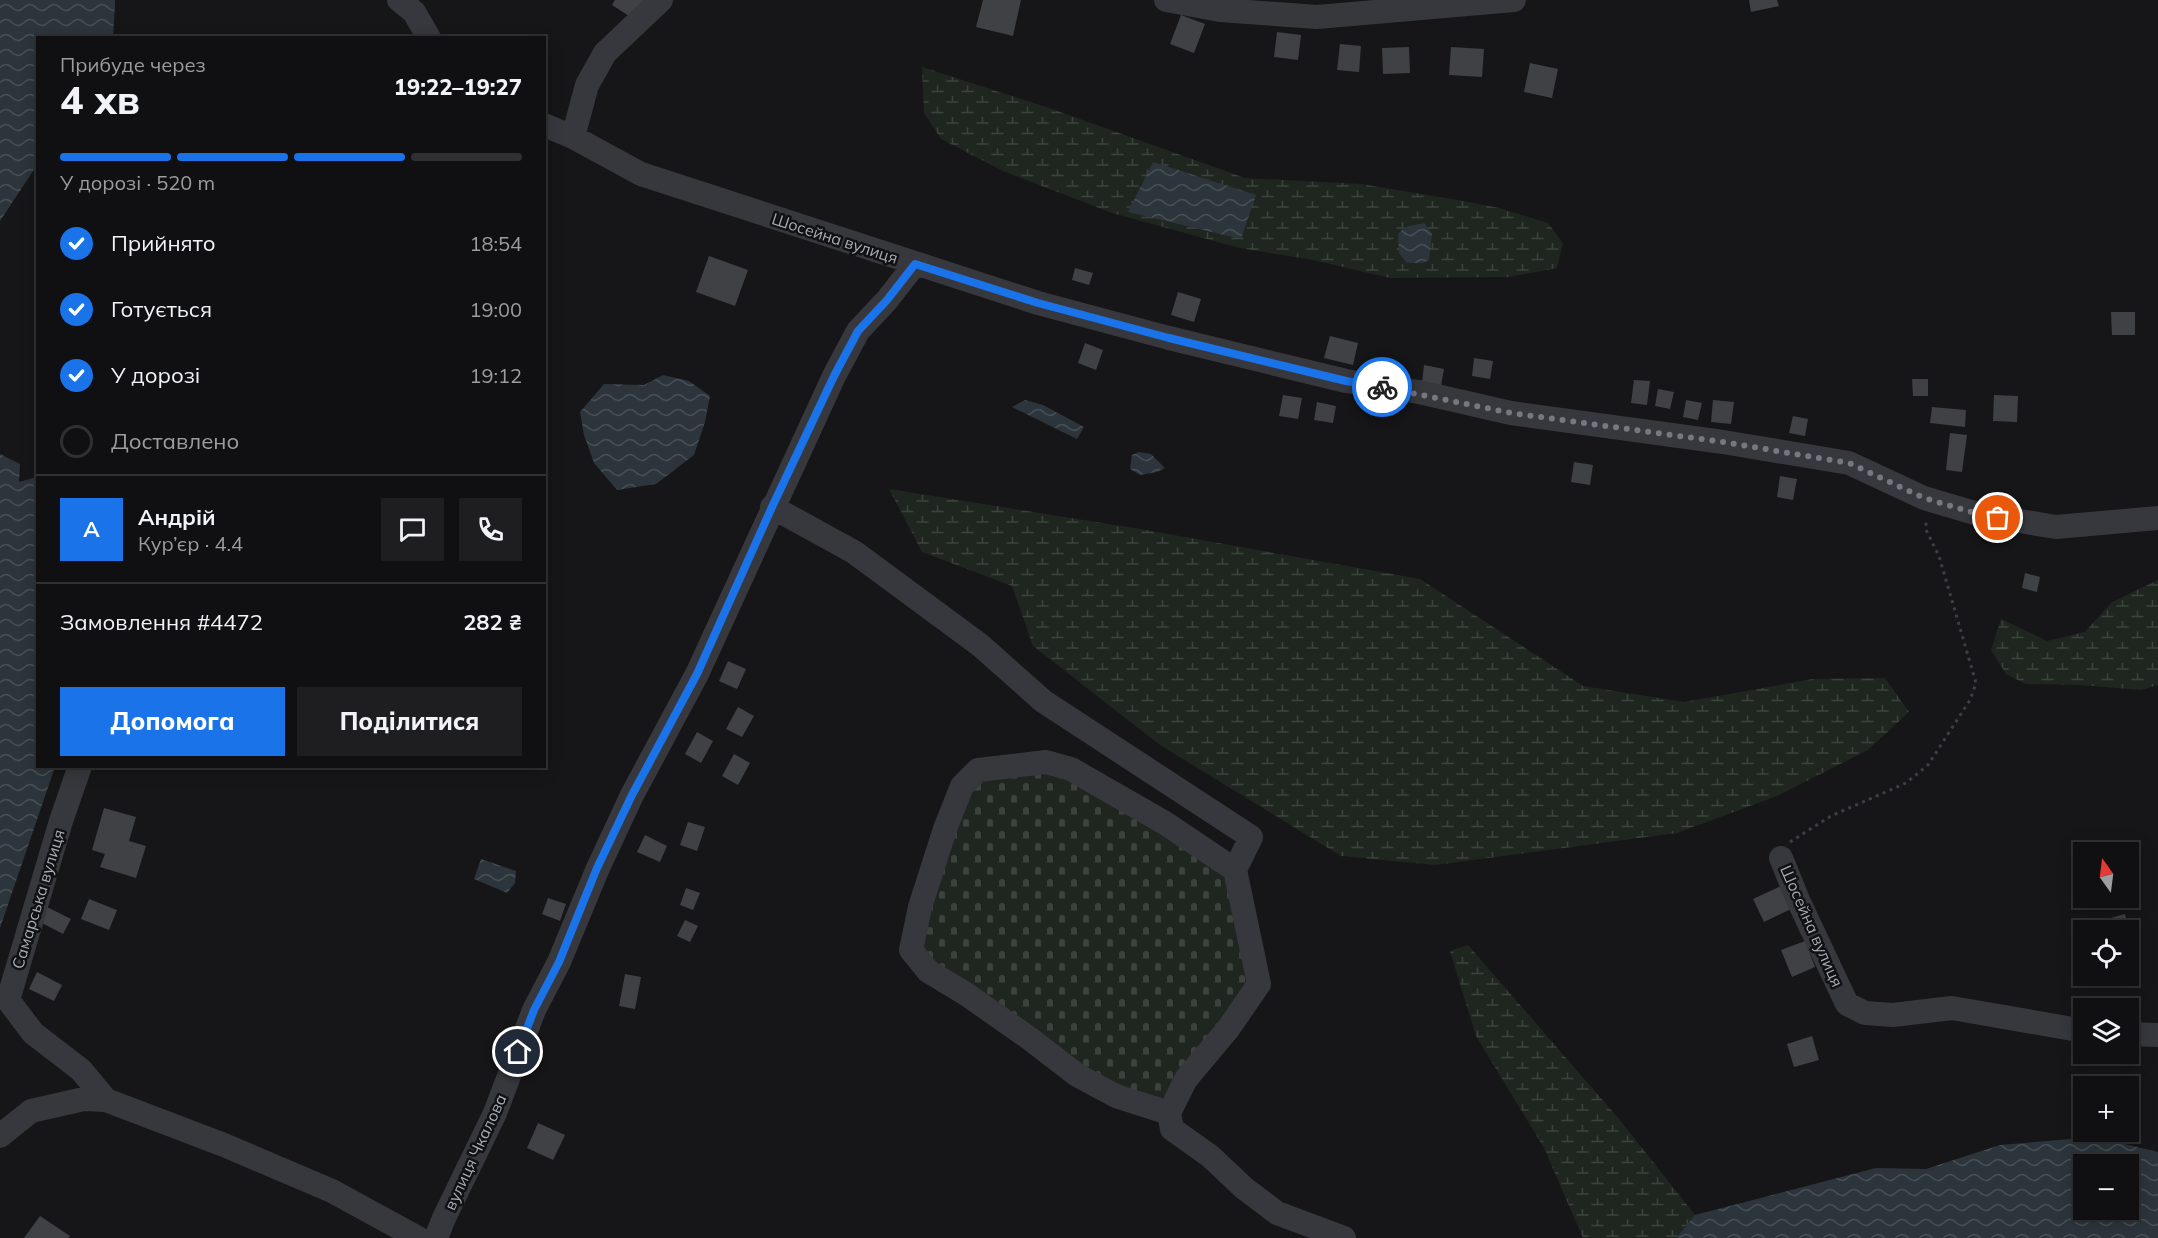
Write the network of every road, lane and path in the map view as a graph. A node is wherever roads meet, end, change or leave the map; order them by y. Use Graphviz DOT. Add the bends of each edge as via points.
graph roads {
  1 [pos="399,0"];
  2 [pos="661,0"];
  3 [pos="1166,0"];
  4 [pos="1514,0"];
  5 [pos="1322,9"];
  6 [pos="428,36"];
  7 [pos="546,126"];
  8 [pos="573,137"];
  9 [pos="915,264"];
  10 [pos="1924,498"];
  11 [pos="772,507"];
  12 [pos="2158,518"];
  13 [pos="79,768"];
  14 [pos="1781,858"];
  15 [pos="1235,870"];
  16 [pos="2073,1029"];
  17 [pos="2139,1034"];
  18 [pos="2158,1035"];
  19 [pos="106,1100"];
  20 [pos="1169,1113"];
  21 [pos="0,1136"];
  22 [pos="418,1238"];
  23 [pos="436,1238"];
  24 [pos="1344,1238"];
  1 -- 6 [label="street" via="414,12"];
  2 -- 8 [label="street" via="605,53 587,85"];
  3 -- 5 [label="street" via="1220,10"];
  4 -- 5 [label="street"];
  7 -- 8 [label="street, Шосейна вулиця"];
  8 -- 9 [label="street, Шосейна вулиця" via="641,174"];
  9 -- 10 [label="street, Шосейна вулиця" via="1049,306 1346,381 1511,413 1849,463"];
  9 -- 11 [label="street, вулиця Чкалова" via="858,331"];
  10 -- 12 [label="street, Шосейна вулиця" via="1978,514 2056,527"];
  10 -- 14 [label="path" via="1926,530 1939,556 1976,682 1970,700 1928,765 1906,783 1831,816 1790,842"];
  11 -- 15 [label="street" via="854,552 980,645 1043,701 1251,837"];
  11 -- 23 [label="street, вулиця Чкалова" via="697,674 597,868 559,962 534,1010 495,1113"];
  13 -- 19 [label="street, Самарська вулиця" via="8,1000 33,1033 81,1070"];
  14 -- 16 [label="street, Шосейна вулиця" via="1847,1004 1865,1013 1884,1014 1952,1008"];
  15 -- 20 [label="street" via="1259,984 1186,1079"];
  15 -- 20 [label="street" via="1165,823 1071,769 1046,762 1010,766 978,770 962,786 920,907 910,950 928,971 1077,1075 1116,1096"];
  17 -- 18 [label="street"];
  19 -- 21 [label="street" via="84,1099 31,1111"];
  19 -- 22 [label="street" via="332,1191"];
  20 -- 24 [label="street" via="1172,1129 1277,1213"];
}
